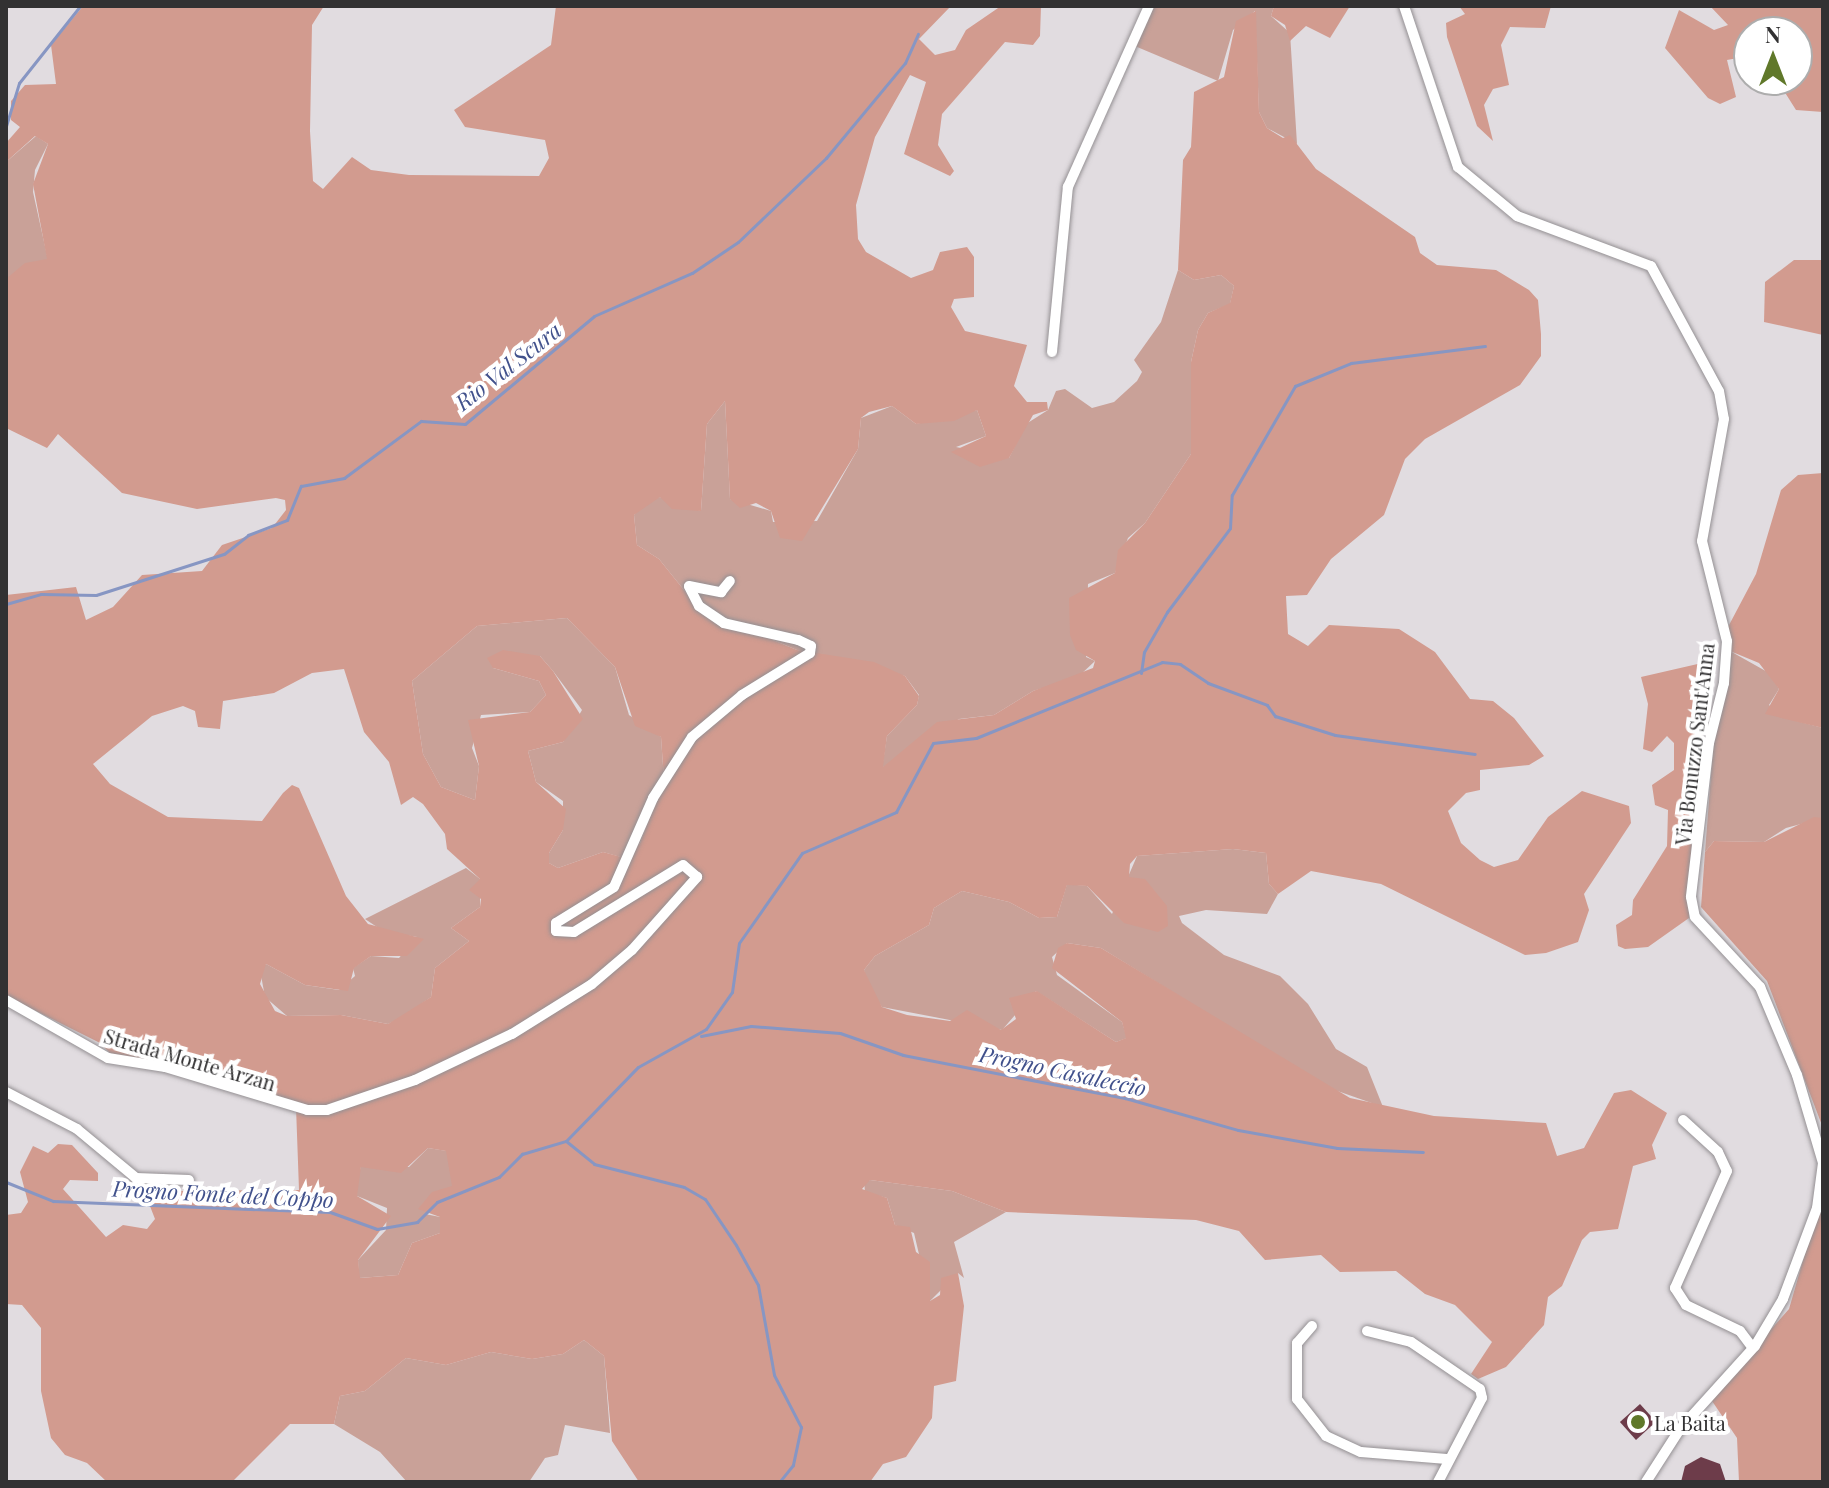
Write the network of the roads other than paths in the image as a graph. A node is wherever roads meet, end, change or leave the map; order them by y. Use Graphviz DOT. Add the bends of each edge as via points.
graph roads {
  1 [pos="1149,6"];
  2 [pos="1404,6"];
  3 [pos="1052,352"];
  4 [pos="730,581"];
  5 [pos="6,1000"];
  6 [pos="6,1092"];
  7 [pos="1683,1120"];
  8 [pos="189,1180"];
  9 [pos="1312,1326"];
  10 [pos="1367,1331"];
  11 [pos="1753,1348"];
  12 [pos="1447,1459"];
  13 [pos="1438,1482"];
  14 [pos="1646,1482"];
  1 -- 3 [label="street" via="1068,187"];
  2 -- 11 [label="street, Via Bonuzzo Sant'Anna" via="1458,167 1517,216 1651,266 1719,391 1722,453 1702,541 1727,641 1691,897 1695,917 1760,987 1797,1075 1823,1163 1817,1208 1802,1250"];
  4 -- 5 [label="street, Strada Monte Arzan" via="721,592 689,586 699,606 724,623 798,640 811,646 810,653 742,695 692,737 653,798 614,887 556,923 556,931 574,932 683,865 697,877 612,967 512,1034 415,1080 327,1110 307,1110 165,1067 108,1058"];
  6 -- 8 [label="street" via="77,1129 136,1178"];
  7 -- 11 [label="street" via="1725,1160 1727,1171 1675,1288 1686,1305 1740,1331"];
  9 -- 12 [label="street" via="1297,1343 1297,1399 1326,1436 1361,1452"];
  10 -- 12 [label="street" via="1411,1342 1480,1389 1482,1398"];
  11 -- 14 [label="street, Via Bonuzzo Sant'Anna" via="1680,1429"];
  12 -- 13 [label="street"];
}
